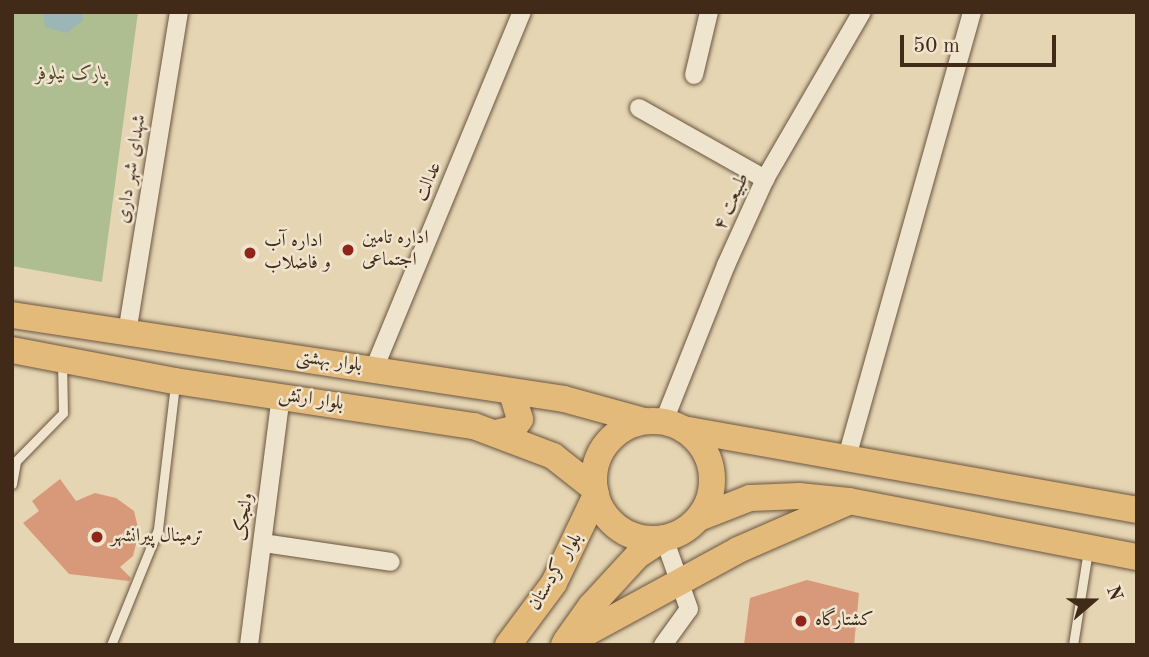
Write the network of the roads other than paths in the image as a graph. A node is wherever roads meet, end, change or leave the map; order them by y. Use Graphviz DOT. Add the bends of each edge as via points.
graph roads {
  1 [pos="179,12"];
  2 [pos="522,12"];
  3 [pos="709,12"];
  4 [pos="862,12"];
  5 [pos="972,12"];
  6 [pos="694,75"];
  7 [pos="639,108"];
  8 [pos="765,179"];
  9 [pos="12,315"];
  10 [pos="68,324"];
  11 [pos="127,333"];
  12 [pos="12,350"];
  13 [pos="62,359"];
  14 [pos="374,369"];
  15 [pos="175,381"];
  16 [pos="512,392"];
  17 [pos="281,395"];
  18 [pos="663,424"];
  19 [pos="496,433"];
  20 [pos="847,457"];
  21 [pos="12,484"];
  22 [pos="596,492"];
  23 [pos="849,501"];
  24 [pos="1137,510"];
  25 [pos="699,518"];
  26 [pos="664,538"];
  27 [pos="263,543"];
  28 [pos="1088,547"];
  29 [pos="1137,556"];
  30 [pos="391,562"];
  31 [pos="680,583"];
  32 [pos="111,645"];
  33 [pos="249,645"];
  34 [pos="508,645"];
  35 [pos="563,645"];
  36 [pos="663,645"];
  37 [pos="1073,645"];
  1 -- 11 [label="street, شهدای شهر داری"];
  2 -- 14 [label="street, عدالت"];
  3 -- 6 [label="street"];
  4 -- 8 [label="street, طبیعت ۴"];
  5 -- 20 [label="street"];
  7 -- 8 [label="street"];
  8 -- 18 [label="street, طبیعت ۴"];
  9 -- 10 [label="main road, بلوار بهشتی"];
  10 -- 11 [label="main road, بلوار بهشتی"];
  10 -- 13 [label="main road" via="80,333 82,345"];
  11 -- 14 [label="main road, بلوار بهشتی"];
  12 -- 13 [label="main road, بلوار ارتش"];
  13 -- 15 [label="main road, بلوار ارتش"];
  13 -- 21 [label="lane" via="63,413 16,461"];
  14 -- 16 [label="main road, بلوار بهشتی"];
  15 -- 17 [label="main road, بلوار ارتش"];
  15 -- 32 [label="lane" via="158,529"];
  16 -- 18 [label="main road, بلوار بهشتی" via="564,399"];
  16 -- 19 [label="main road" via="520,419 513,429"];
  17 -- 19 [label="main road, بلوار ارتش"];
  17 -- 27 [label="street, ولنجک"];
  18 -- 20 [label="main road, بلوار بهشتی"];
  18 -- 22 [label="main road" via="626,427 611,438 600,453"];
  18 -- 25 [label="main road" via="699,442 711,470 709,500"];
  19 -- 22 [label="main road, بلوار ارتش" via="553,456"];
  20 -- 24 [label="main road, بلوار بهشتی"];
  22 -- 26 [label="main road" via="604,512 629,534"];
  22 -- 34 [label="main road, بلوار کردستان" via="554,583"];
  23 -- 25 [label="main road" via="750,498"];
  23 -- 28 [label="main road"];
  23 -- 31 [label="main road" via="738,550"];
  25 -- 26 [label="main road"];
  26 -- 31 [label="street"];
  26 -- 35 [label="main road" via="638,555"];
  27 -- 30 [label="street"];
  27 -- 33 [label="street, ولنجک"];
  28 -- 29 [label="main road"];
  28 -- 37 [label="lane"];
  31 -- 35 [label="main road"];
  31 -- 36 [label="street" via="689,609"];
}
